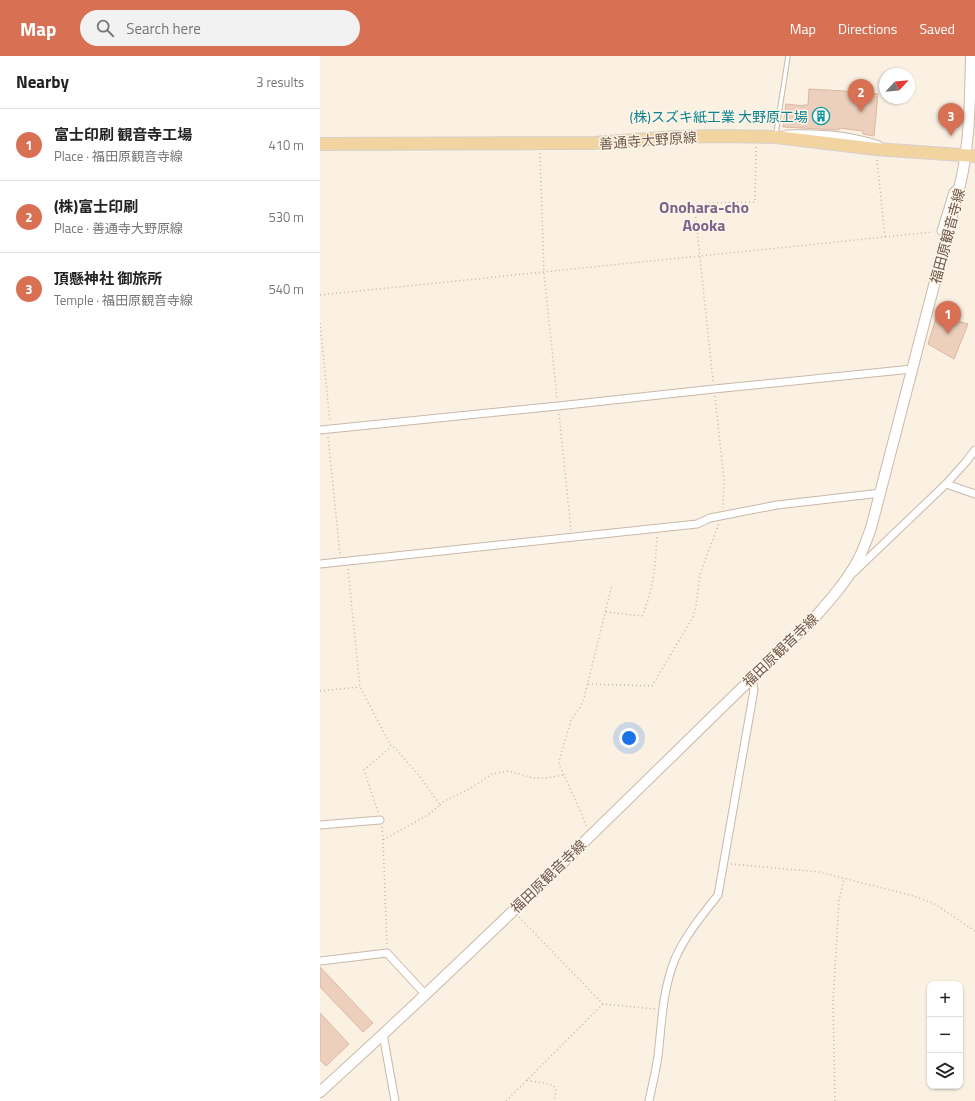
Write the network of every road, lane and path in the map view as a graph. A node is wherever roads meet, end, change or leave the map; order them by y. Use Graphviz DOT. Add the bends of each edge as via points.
graph roads {
  1 [pos="788,56"];
  2 [pos="971,56"];
  3 [pos="756,137"];
  4 [pos="776,137"];
  5 [pos="539,143"];
  6 [pos="320,144"];
  7 [pos="876,149"];
  8 [pos="893,150"];
  9 [pos="970,156"];
  10 [pos="960,185"];
  11 [pos="941,231"];
  12 [pos="885,237"];
  13 [pos="700,257"];
  14 [pos="544,273"];
  15 [pos="320,296"];
  16 [pos="320,323"];
  17 [pos="912,369"];
  18 [pos="714,389"];
  19 [pos="558,406"];
  20 [pos="326,429"];
  21 [pos="975,450"];
  22 [pos="946,484"];
  23 [pos="881,493"];
  24 [pos="975,494"];
  25 [pos="722,515"];
  26 [pos="658,528"];
  27 [pos="572,538"];
  28 [pos="344,561"];
  29 [pos="320,564"];
  30 [pos="848,577"];
  31 [pos="612,585"];
  32 [pos="606,612"];
  33 [pos="752,677"];
  34 [pos="588,684"];
  35 [pos="360,687"];
  36 [pos="320,691"];
  37 [pos="391,746"];
  38 [pos="564,775"];
  39 [pos="440,805"];
  40 [pos="380,820"];
  41 [pos="320,825"];
  42 [pos="589,836"];
  43 [pos="383,840"];
  44 [pos="723,864"];
  45 [pos="844,878"];
  46 [pos="512,910"];
  47 [pos="975,931"];
  48 [pos="387,953"];
  49 [pos="320,961"];
  50 [pos="425,994"];
  51 [pos="603,1004"];
  52 [pos="662,1010"];
  53 [pos="383,1034"];
  54 [pos="527,1080"];
  55 [pos="320,1092"];
  56 [pos="395,1101"];
  57 [pos="506,1101"];
  58 [pos="554,1101"];
  59 [pos="649,1101"];
  60 [pos="835,1101"];
  1 -- 4 [label="lane"];
  2 -- 9 [label="main road, 福田原観音寺線"];
  3 -- 4 [label="main road, 善通寺大野原線"];
  3 -- 5 [label="main road, 善通寺大野原線" via="675,137 594,143"];
  3 -- 13 [label="path" via="755,202 706,203 695,210"];
  4 -- 7 [label="main road, 善通寺大野原線"];
  4 -- 8 [label="street" via="811,133 838,136 865,140"];
  5 -- 6 [label="main road, 善通寺大野原線"];
  5 -- 14 [label="path"];
  7 -- 8 [label="main road, 善通寺大野原線"];
  7 -- 12 [label="path"];
  8 -- 9 [label="main road, 善通寺大野原線"];
  9 -- 10 [label="main road, 福田原観音寺線"];
  10 -- 11 [label="street" via="953,192"];
  10 -- 17 [label="main road, 福田原観音寺線"];
  11 -- 12 [label="path"];
  12 -- 13 [label="path"];
  13 -- 14 [label="path"];
  13 -- 18 [label="path"];
  14 -- 15 [label="path"];
  14 -- 19 [label="path"];
  16 -- 20 [label="path"];
  17 -- 18 [label="street"];
  17 -- 23 [label="main road, 福田原観音寺線"];
  18 -- 19 [label="street"];
  18 -- 25 [label="path" via="724,480"];
  19 -- 20 [label="street"];
  19 -- 27 [label="path"];
  20 -- 28 [label="path"];
  21 -- 22 [label="street"];
  22 -- 24 [label="street"];
  22 -- 30 [label="street"];
  23 -- 25 [label="street" via="777,505"];
  23 -- 30 [label="main road, 福田原観音寺線" via="864,548"];
  25 -- 26 [label="street" via="697,524"];
  25 -- 34 [label="path" via="700,574 693,617 652,686"];
  26 -- 27 [label="street"];
  26 -- 32 [label="path" via="654,577 642,616"];
  27 -- 28 [label="street"];
  28 -- 29 [label="street"];
  28 -- 35 [label="path"];
  30 -- 33 [label="main road, 福田原観音寺線" via="816,616"];
  31 -- 32 [label="path"];
  32 -- 34 [label="path"];
  33 -- 42 [label="main road, 福田原観音寺線"];
  33 -- 44 [label="street" via="754,690"];
  34 -- 38 [label="path" via="581,706 571,720 559,761"];
  35 -- 36 [label="path"];
  35 -- 37 [label="path"];
  37 -- 39 [label="path" via="421,778"];
  37 -- 40 [label="path" via="364,770"];
  38 -- 39 [label="path" via="534,778 508,771 492,774"];
  38 -- 42 [label="path"];
  39 -- 43 [label="path" via="428,816"];
  40 -- 41 [label="street"];
  40 -- 43 [label="path"];
  42 -- 46 [label="main road, 福田原観音寺線"];
  43 -- 48 [label="path"];
  44 -- 45 [label="path" via="819,872"];
  44 -- 52 [label="street" via="718,896 697,922 675,959"];
  45 -- 47 [label="path" via="933,903"];
  45 -- 60 [label="path" via="839,901 833,1001"];
  46 -- 50 [label="main road, 福田原観音寺線"];
  46 -- 51 [label="path"];
  48 -- 49 [label="street"];
  48 -- 50 [label="street"];
  50 -- 53 [label="main road, 福田原観音寺線"];
  51 -- 52 [label="path"];
  51 -- 54 [label="path"];
  52 -- 59 [label="street" via="658,1056"];
  53 -- 55 [label="main road, 福田原観音寺線"];
  53 -- 56 [label="street"];
  54 -- 57 [label="path"];
  54 -- 58 [label="path" via="553,1085 556,1089"];
}
